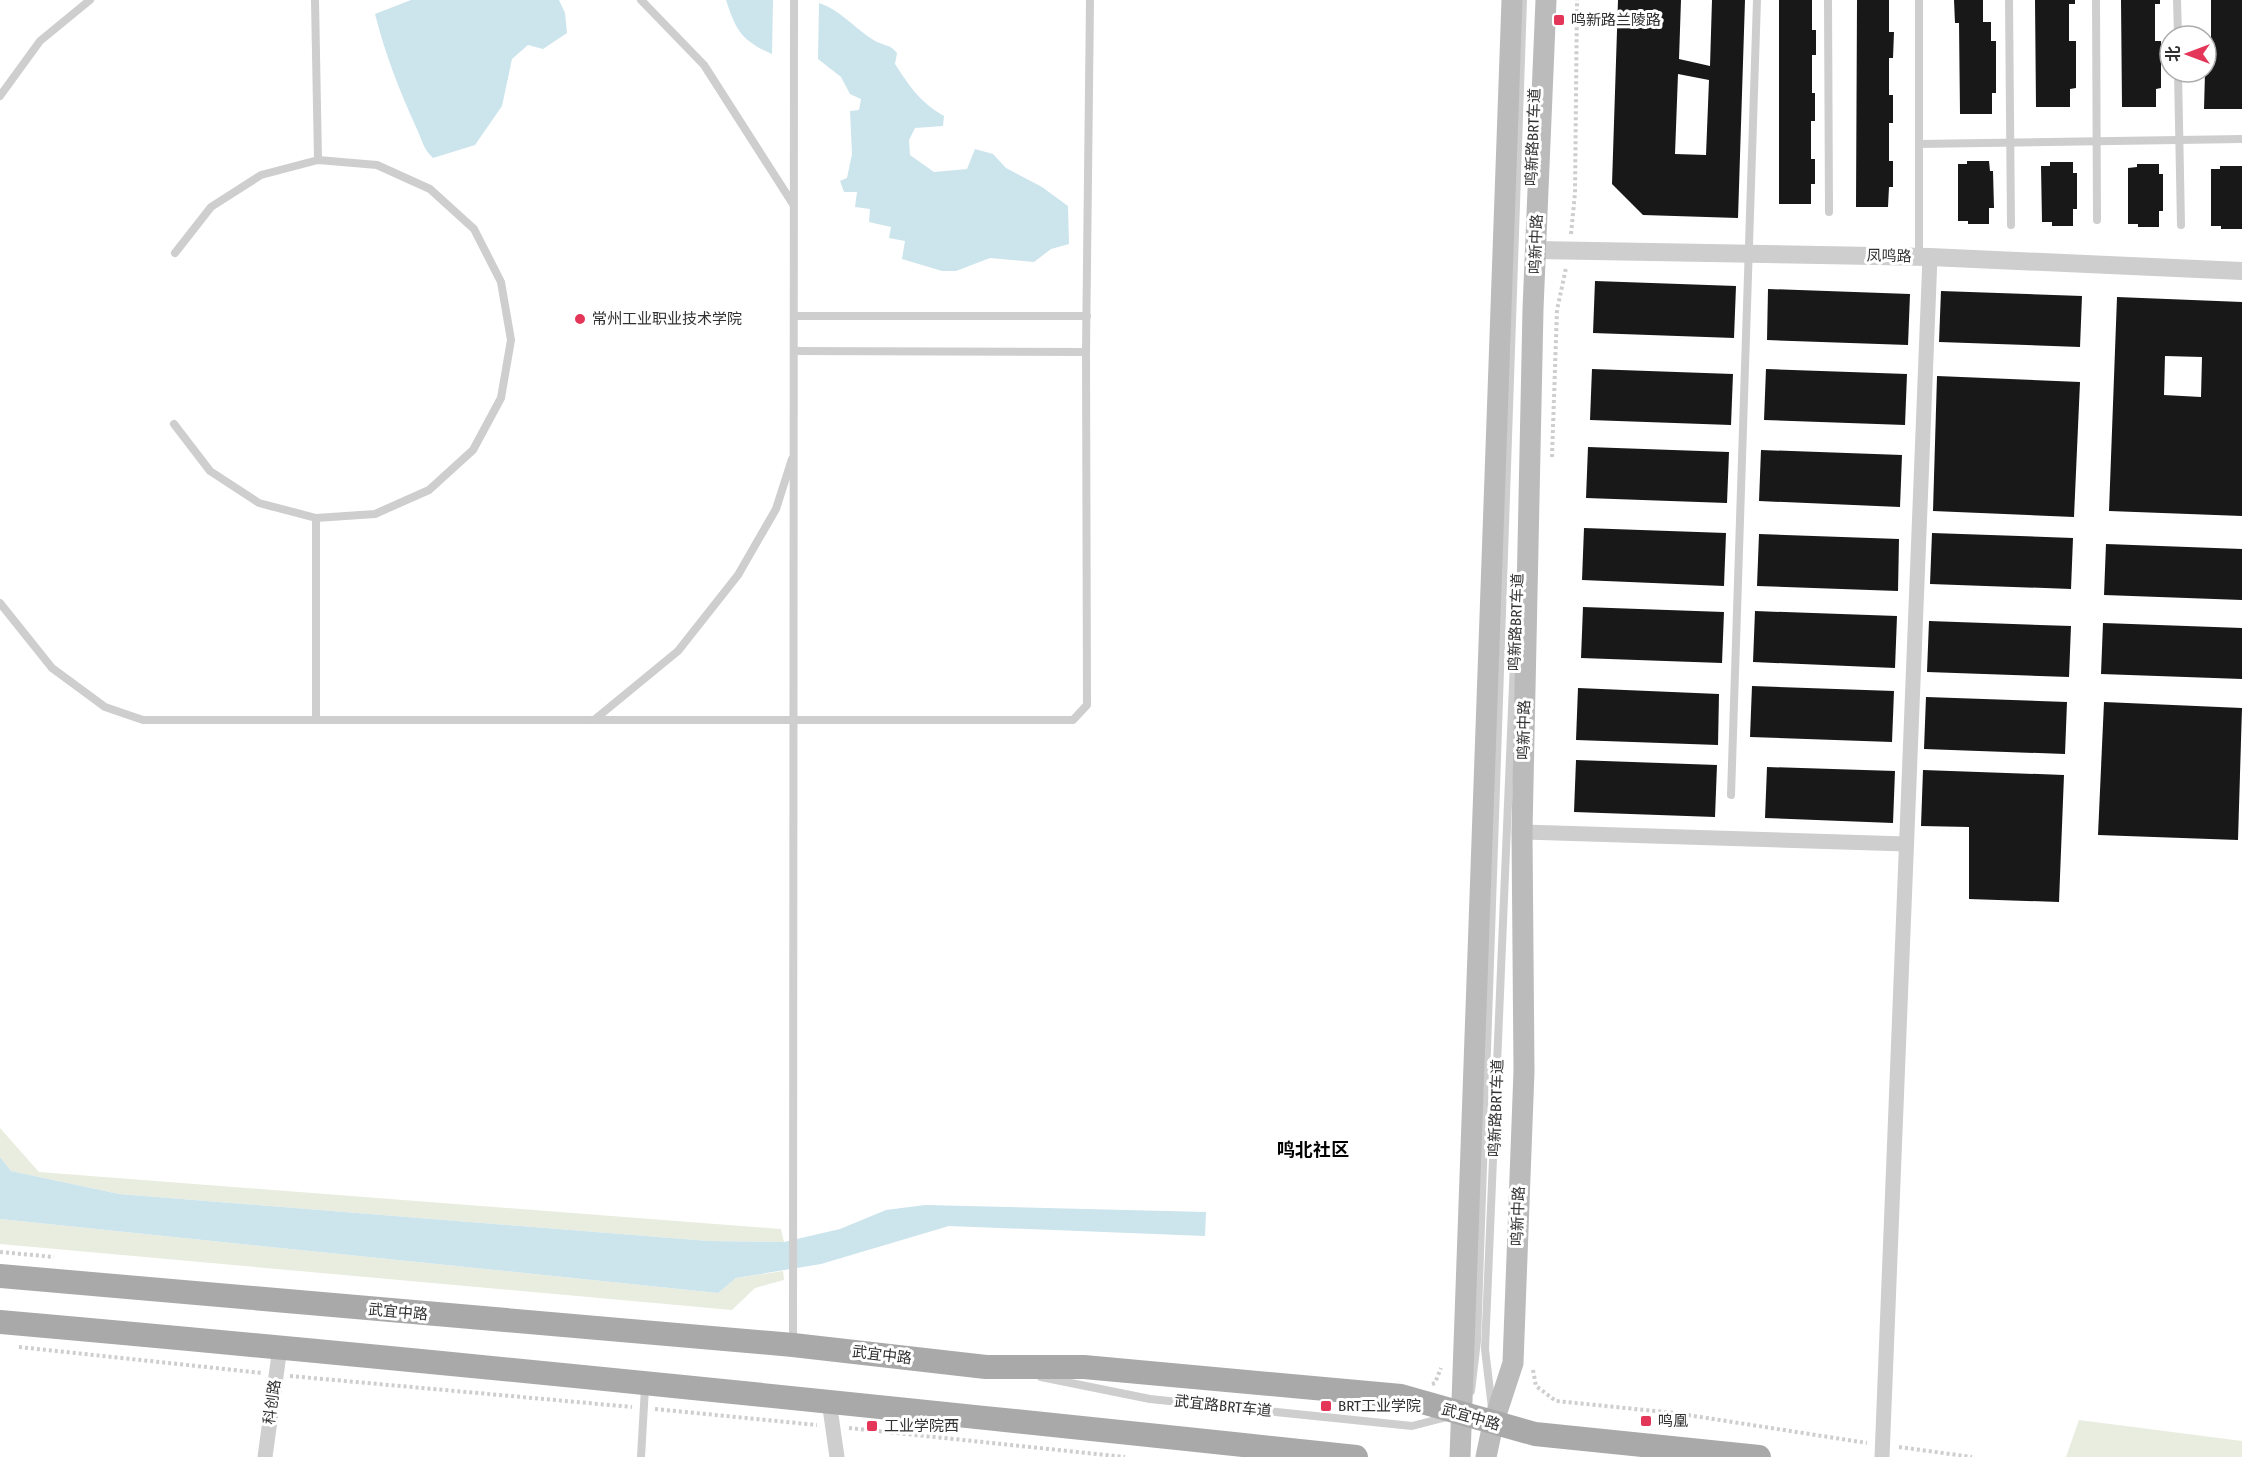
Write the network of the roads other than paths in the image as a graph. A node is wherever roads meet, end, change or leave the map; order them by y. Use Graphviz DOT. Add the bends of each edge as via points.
graph roads {
  1 [pos="90,0"];
  2 [pos="315,0"];
  3 [pos="641,0"];
  4 [pos="794,0"];
  5 [pos="1090,0"];
  6 [pos="1512,0"];
  7 [pos="1523,0"];
  8 [pos="1536,0"];
  9 [pos="1546,0"];
  10 [pos="1757,0"];
  11 [pos="1828,0"];
  12 [pos="1919,0"];
  13 [pos="2009,0"];
  14 [pos="2096,0"];
  15 [pos="2177,0"];
  16 [pos="2178,24"];
  17 [pos="2178,84"];
  18 [pos="0,96"];
  19 [pos="2242,139"];
  20 [pos="2180,140"];
  21 [pos="2097,141"];
  22 [pos="2010,142"];
  23 [pos="1919,144"];
  24 [pos="318,160"];
  25 [pos="794,205"];
  26 [pos="1829,212"];
  27 [pos="2097,220"];
  28 [pos="2011,225"];
  29 [pos="2181,225"];
  30 [pos="1536,250"];
  31 [pos="175,253"];
  32 [pos="1751,254"];
  33 [pos="1924,256"];
  34 [pos="2242,271"];
  35 [pos="794,315"];
  36 [pos="1088,315"];
  37 [pos="794,351"];
  38 [pos="1086,352"];
  39 [pos="174,424"];
  40 [pos="794,452"];
  41 [pos="316,518"];
  42 [pos="1518,582"];
  43 [pos="0,603"];
  44 [pos="1516,606"];
  45 [pos="316,720"];
  46 [pos="594,720"];
  47 [pos="794,720"];
  48 [pos="1731,795"];
  49 [pos="1522,832"];
  50 [pos="1906,844"];
  51 [pos="0,1276"];
  52 [pos="0,1322"];
  53 [pos="793,1345"];
  54 [pos="280,1347"];
  55 [pos="645,1383"];
  56 [pos="829,1401"];
  57 [pos="1460,1414"];
  58 [pos="1493,1424"];
  59 [pos="1882,1451"];
  60 [pos="265,1457"];
  61 [pos="641,1457"];
  62 [pos="837,1457"];
  63 [pos="1356,1457"];
  64 [pos="1460,1457"];
  65 [pos="1486,1457"];
  66 [pos="1759,1457"];
  1 -- 18 [label="lane" via="40,41"];
  2 -- 24 [label="lane"];
  3 -- 25 [label="lane" via="704,64"];
  4 -- 25 [label="lane"];
  5 -- 36 [label="lane"];
  6 -- 57 [label="main road"];
  7 -- 57 [label="lane, 鸣新路BRT车道" via="1477,1341 1474,1382"];
  8 -- 42 [label="lane, 鸣新路BRT车道"];
  9 -- 30 [label="main road, 鸣新中路"];
  10 -- 32 [label="lane"];
  11 -- 26 [label="lane"];
  12 -- 23 [label="lane"];
  13 -- 22 [label="lane"];
  14 -- 21 [label="lane"];
  15 -- 16 [label="lane"];
  17 -- 20 [label="lane"];
  19 -- 20 [label="lane"];
  20 -- 21 [label="lane"];
  20 -- 29 [label="lane"];
  21 -- 22 [label="lane"];
  21 -- 27 [label="lane"];
  22 -- 23 [label="lane"];
  22 -- 28 [label="lane"];
  23 -- 33 [label="lane"];
  24 -- 31 [label="lane" via="251,181 212,207"];
  24 -- 41 [label="lane" via="376,165 430,189 474,229 501,282 511,340 501,398 473,450 429,490 375,514"];
  25 -- 35 [label="lane"];
  30 -- 32 [label="street, 凤鸣路"];
  30 -- 49 [label="main road, 鸣新中路"];
  32 -- 33 [label="street, 凤鸣路"];
  32 -- 48 [label="lane"];
  33 -- 34 [label="street, 凤鸣路"];
  33 -- 50 [label="street"];
  35 -- 36 [label="lane"];
  35 -- 37 [label="lane"];
  36 -- 38 [label="lane"];
  37 -- 38 [label="lane"];
  37 -- 40 [label="lane"];
  38 -- 47 [label="lane" via="1088,705 1073,720"];
  39 -- 41 [label="lane" via="210,471 259,504"];
  40 -- 46 [label="lane" via="776,509 738,575 678,651"];
  40 -- 47 [label="lane"];
  41 -- 45 [label="lane"];
  43 -- 45 [label="lane" via="52,668 105,707 143,720"];
  44 -- 58 [label="lane, 鸣新路BRT车道" via="1485,1349"];
  45 -- 46 [label="lane"];
  46 -- 47 [label="lane"];
  47 -- 53 [label="lane"];
  49 -- 50 [label="street"];
  49 -- 58 [label="main road, 鸣新中路" via="1524,1071 1513,1363"];
  50 -- 59 [label="street"];
  51 -- 53 [label="main road, 武宜中路"];
  52 -- 54 [label="main road"];
  53 -- 57 [label="main road, 武宜中路" via="986,1367 1084,1367 1401,1396"];
  54 -- 55 [label="main road"];
  54 -- 60 [label="street, 科创路"];
  55 -- 56 [label="main road"];
  55 -- 61 [label="lane"];
  56 -- 62 [label="street"];
  56 -- 63 [label="main road"];
  57 -- 58 [label="main road, 武宜中路"];
  57 -- 64 [label="main road"];
  58 -- 65 [label="main road, 鸣新中路"];
  58 -- 66 [label="main road, 武宜中路" via="1536,1434"];
}
